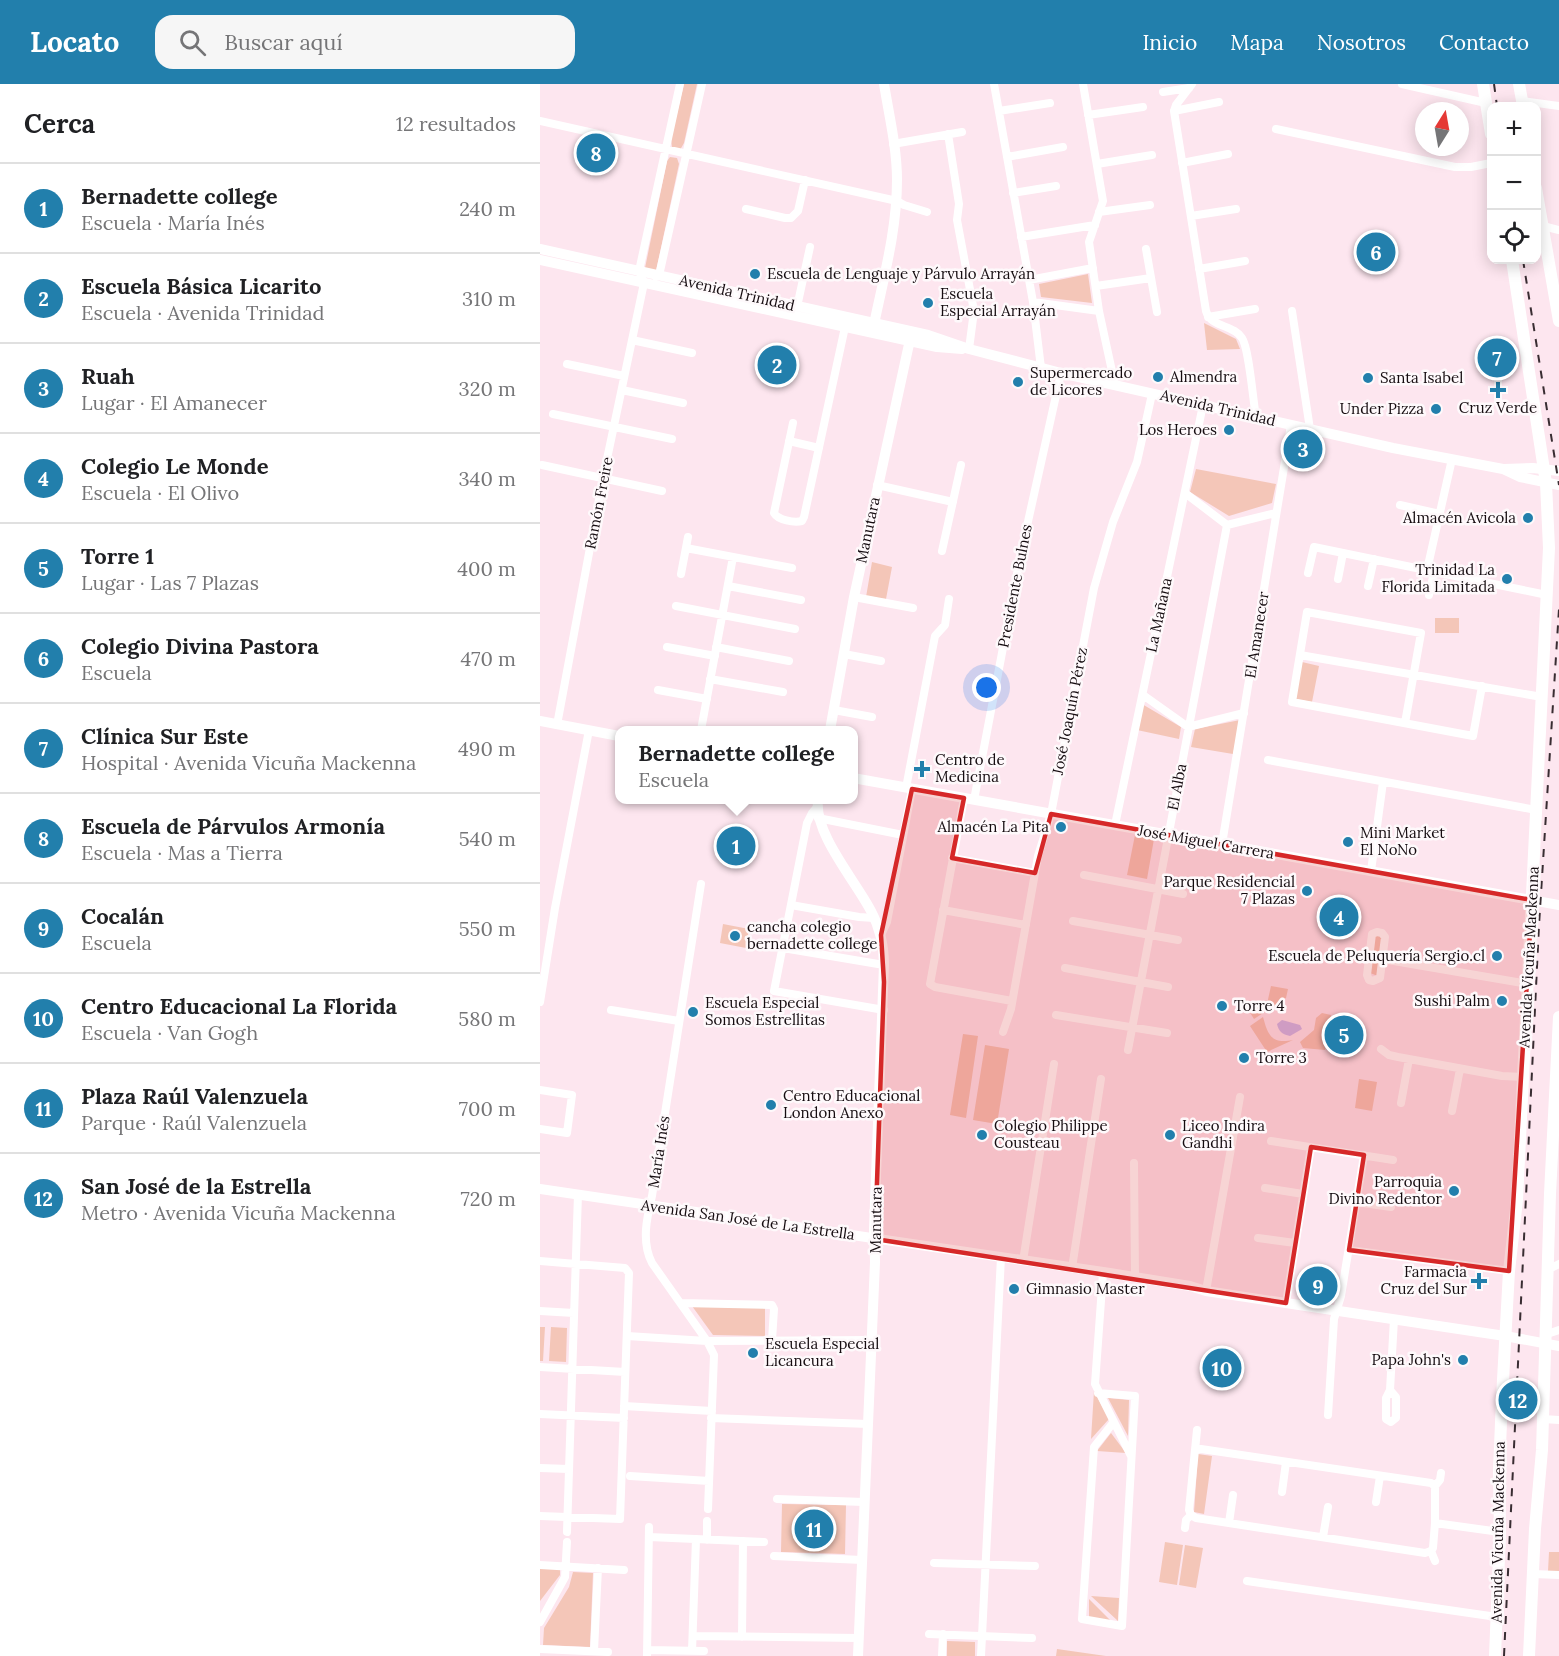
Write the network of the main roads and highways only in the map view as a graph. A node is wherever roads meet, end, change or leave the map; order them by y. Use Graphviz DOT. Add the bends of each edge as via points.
graph roads {
  1 [pos="884,84"];
  2 [pos="1483,84"];
  3 [pos="1519,84"];
  4 [pos="1522,102"];
  5 [pos="1487,108"];
  6 [pos="1540,210"];
  7 [pos="540,249"];
  8 [pos="540,260"];
  9 [pos="1513,264"];
  10 [pos="1556,284"];
  11 [pos="1559,321"];
  12 [pos="873,328"];
  13 [pos="911,336"];
  14 [pos="1503,469"];
  15 [pos="1545,469"];
  16 [pos="1559,471"];
  17 [pos="1553,484"];
  18 [pos="540,722"];
  19 [pos="831,726"];
  20 [pos="615,735"];
  21 [pos="858,779"];
  22 [pos="818,808"];
  23 [pos="1532,900"];
  24 [pos="1559,905"];
  25 [pos="1559,1017"];
  26 [pos="540,1189"];
  27 [pos="1555,1191"];
  28 [pos="540,1196"];
  29 [pos="578,1198"];
  30 [pos="875,1242"];
  31 [pos="1001,1261"];
  32 [pos="1554,1267"];
  33 [pos="1103,1276"];
  34 [pos="1206,1291"];
  35 [pos="1505,1336"];
  36 [pos="1553,1339"];
  37 [pos="858,1656"];
  38 [pos="1495,1656"];
  39 [pos="1529,1656"];
  1 -- 12 [label="main road" via="897,201"];
  2 -- 5 [label="main road"];
  3 -- 4 [label="main road"];
  6 -- 10 [label="main road"];
  7 -- 12 [label="main road, Avenida Trinidad"];
  8 -- 12 [label="main road, Avenida Trinidad" via="845,327"];
  9 -- 15 [label="main road, Avenida Vicuña Mackenna"];
  10 -- 11 [label="main road"];
  12 -- 13 [label="main road, Avenida Trinidad"];
  13 -- 14 [label="main road, Avenida Trinidad" via="946,349 969,349 1152,394"];
  13 -- 19 [label="main road, Manutara" via="877,485"];
  14 -- 15 [label="main road, Avenida Trinidad"];
  14 -- 17 [label="main road, Avenida Trinidad"];
  15 -- 16 [label="main road, Avenida Trinidad"];
  15 -- 17 [label="main road, Avenida Vicuña Mackenna"];
  17 -- 23 [label="main road, Avenida Vicuña Mackenna"];
  18 -- 20 [label="main road"];
  21 -- 23 [label="main road, José Miguel Carrera"];
  22 -- 30 [label="main road, Manutara" via="822,829 874,918 885,965"];
  23 -- 24 [label="main road, José Miguel Carrera"];
  23 -- 35 [label="main road, Avenida Vicuña Mackenna" via="1516,1210"];
  25 -- 27 [label="main road"];
  26 -- 29 [label="main road, Avenida San José de La Estrella"];
  27 -- 32 [label="main road"];
  28 -- 29 [label="main road, Avenida San José de La Estrella"];
  29 -- 30 [label="main road, Avenida San José de La Estrella"];
  30 -- 31 [label="main road, Avenida San José de La Estrella"];
  30 -- 37 [label="main road, Manutara"];
  31 -- 33 [label="main road, Avenida San José de La Estrella"];
  31 -- 33 [label="main road, Avenida San José de La Estrella" via="1072,1268"];
  32 -- 36 [label="main road"];
  33 -- 34 [label="main road, Avenida San José de La Estrella"];
  33 -- 34 [label="main road, Avenida San José de La Estrella" via="1190,1293"];
  34 -- 35 [label="main road, Avenida San José de La Estrella"];
  35 -- 36 [label="main road, Avenida San José de La Estrella"];
  35 -- 38 [label="main road, Avenida Vicuña Mackenna"];
  36 -- 39 [label="main road"];
}
